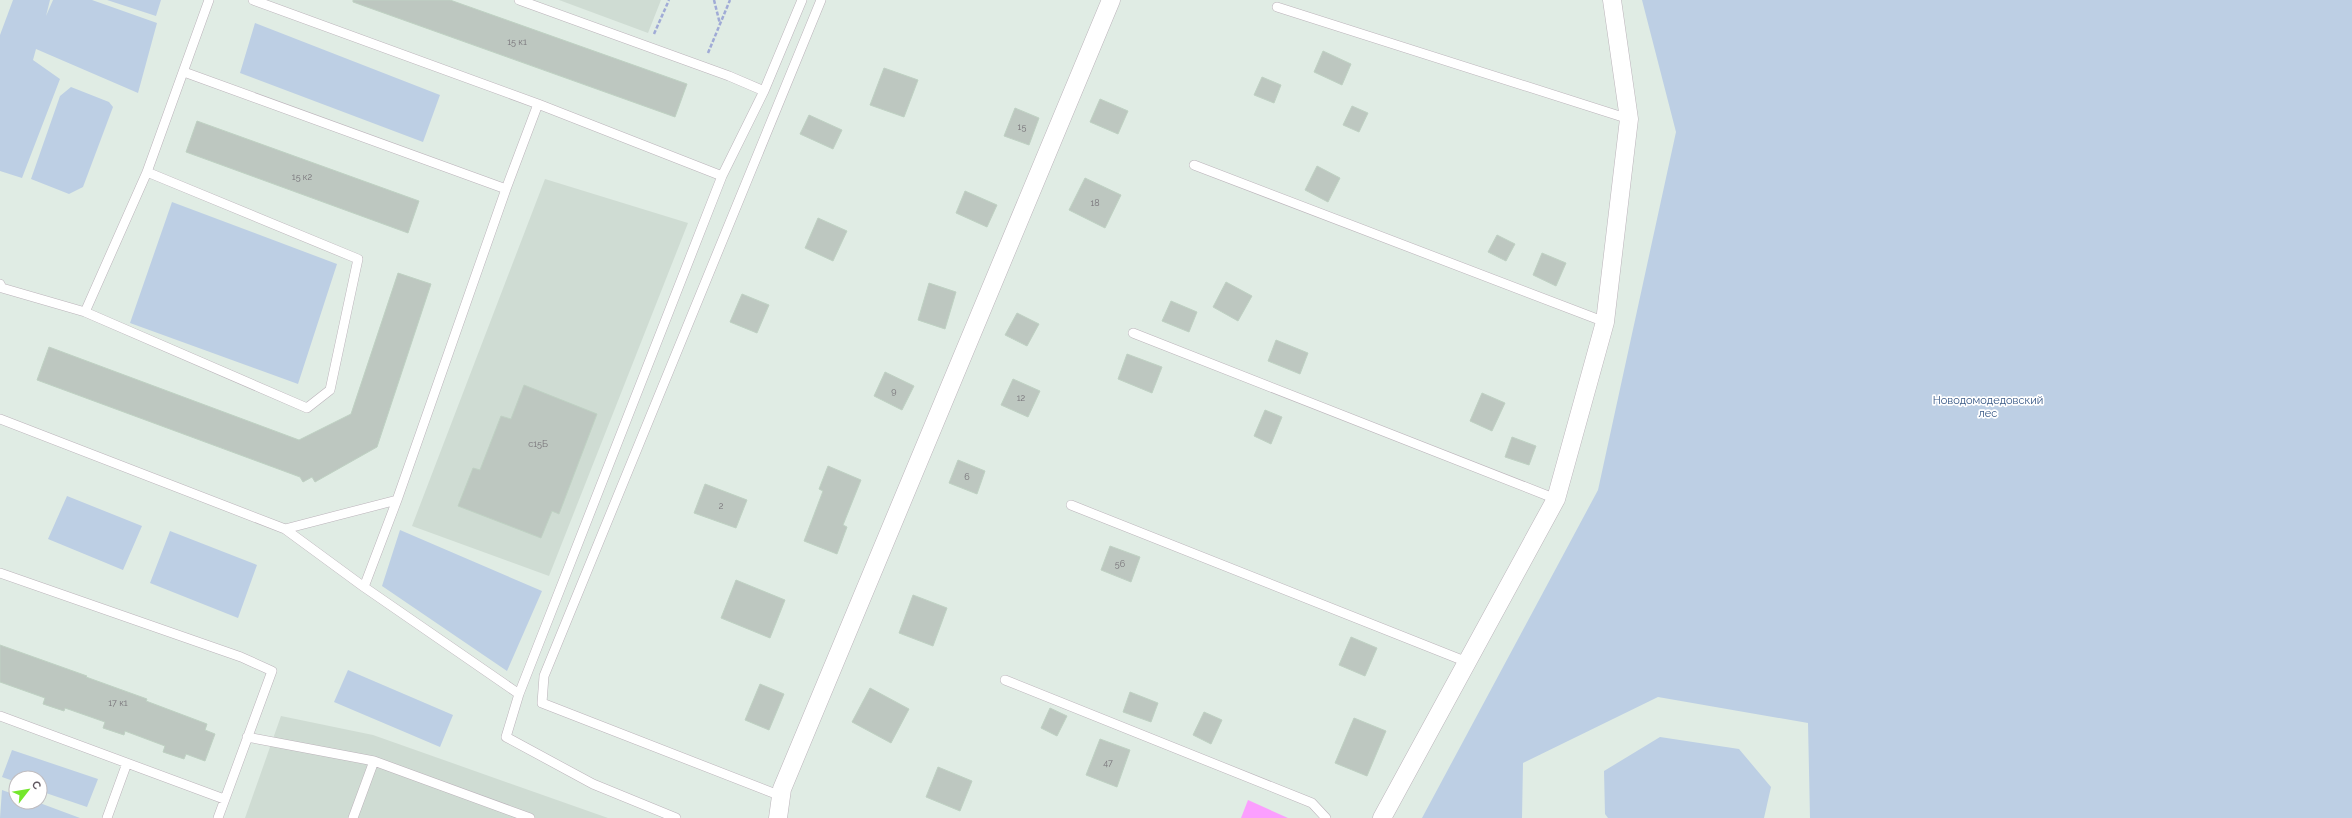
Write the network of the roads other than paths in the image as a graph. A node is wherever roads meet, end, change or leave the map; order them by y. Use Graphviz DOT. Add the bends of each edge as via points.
graph roads {
  1 [pos="209,0"];
  2 [pos="253,0"];
  3 [pos="519,0"];
  4 [pos="802,0"];
  5 [pos="821,0"];
  6 [pos="1111,0"];
  7 [pos="1612,0"];
  8 [pos="1277,7"];
  9 [pos="184,72"];
  10 [pos="764,91"];
  11 [pos="538,104"];
  12 [pos="1629,120"];
  13 [pos="1194,165"];
  14 [pos="147,172"];
  15 [pos="722,176"];
  16 [pos="506,189"];
  17 [pos="1,289"];
  18 [pos="85,312"];
  19 [pos="1605,322"];
  20 [pos="1133,333"];
  21 [pos="0,419"];
  22 [pos="1556,499"];
  23 [pos="397,500"];
  24 [pos="1071,505"];
  25 [pos="285,529"];
  26 [pos="0,573"];
  27 [pos="364,587"];
  28 [pos="1467,662"];
  29 [pos="1005,680"];
  30 [pos="519,694"];
  31 [pos="0,717"];
  32 [pos="247,737"];
  33 [pos="374,761"];
  34 [pos="127,763"];
  35 [pos="781,796"];
  36 [pos="224,799"];
  37 [pos="107,818"];
  38 [pos="218,818"];
  39 [pos="353,818"];
  40 [pos="530,818"];
  41 [pos="676,818"];
  42 [pos="778,818"];
  43 [pos="1326,818"];
  44 [pos="1382,818"];
  1 -- 9 [label="lane"];
  2 -- 11 [label="lane"];
  3 -- 10 [label="lane"];
  4 -- 10 [label="lane"];
  5 -- 35 [label="lane" via="544,676 542,703"];
  6 -- 35 [label="street"];
  7 -- 12 [label="street"];
  8 -- 12 [label="lane"];
  9 -- 14 [label="lane"];
  9 -- 16 [label="lane"];
  10 -- 15 [label="lane"];
  11 -- 15 [label="lane"];
  11 -- 16 [label="lane"];
  12 -- 19 [label="street"];
  13 -- 19 [label="lane"];
  14 -- 18 [label="lane"];
  14 -- 18 [label="lane" via="358,259 330,390 307,408"];
  15 -- 30 [label="lane"];
  16 -- 23 [label="lane"];
  17 -- 18 [label="lane"];
  19 -- 22 [label="street"];
  20 -- 22 [label="lane"];
  21 -- 25 [label="lane"];
  22 -- 28 [label="street"];
  23 -- 25 [label="lane"];
  23 -- 27 [label="lane"];
  24 -- 28 [label="lane"];
  25 -- 27 [label="lane"];
  26 -- 32 [label="lane" via="241,657 272,671"];
  27 -- 30 [label="lane"];
  28 -- 44 [label="street"];
  29 -- 43 [label="lane" via="1312,803"];
  30 -- 41 [label="lane" via="506,737 593,784"];
  31 -- 34 [label="lane"];
  32 -- 33 [label="lane"];
  32 -- 36 [label="lane"];
  33 -- 39 [label="lane"];
  33 -- 40 [label="lane"];
  34 -- 36 [label="lane"];
  34 -- 37 [label="lane"];
  35 -- 42 [label="street"];
  36 -- 38 [label="lane"];
}
